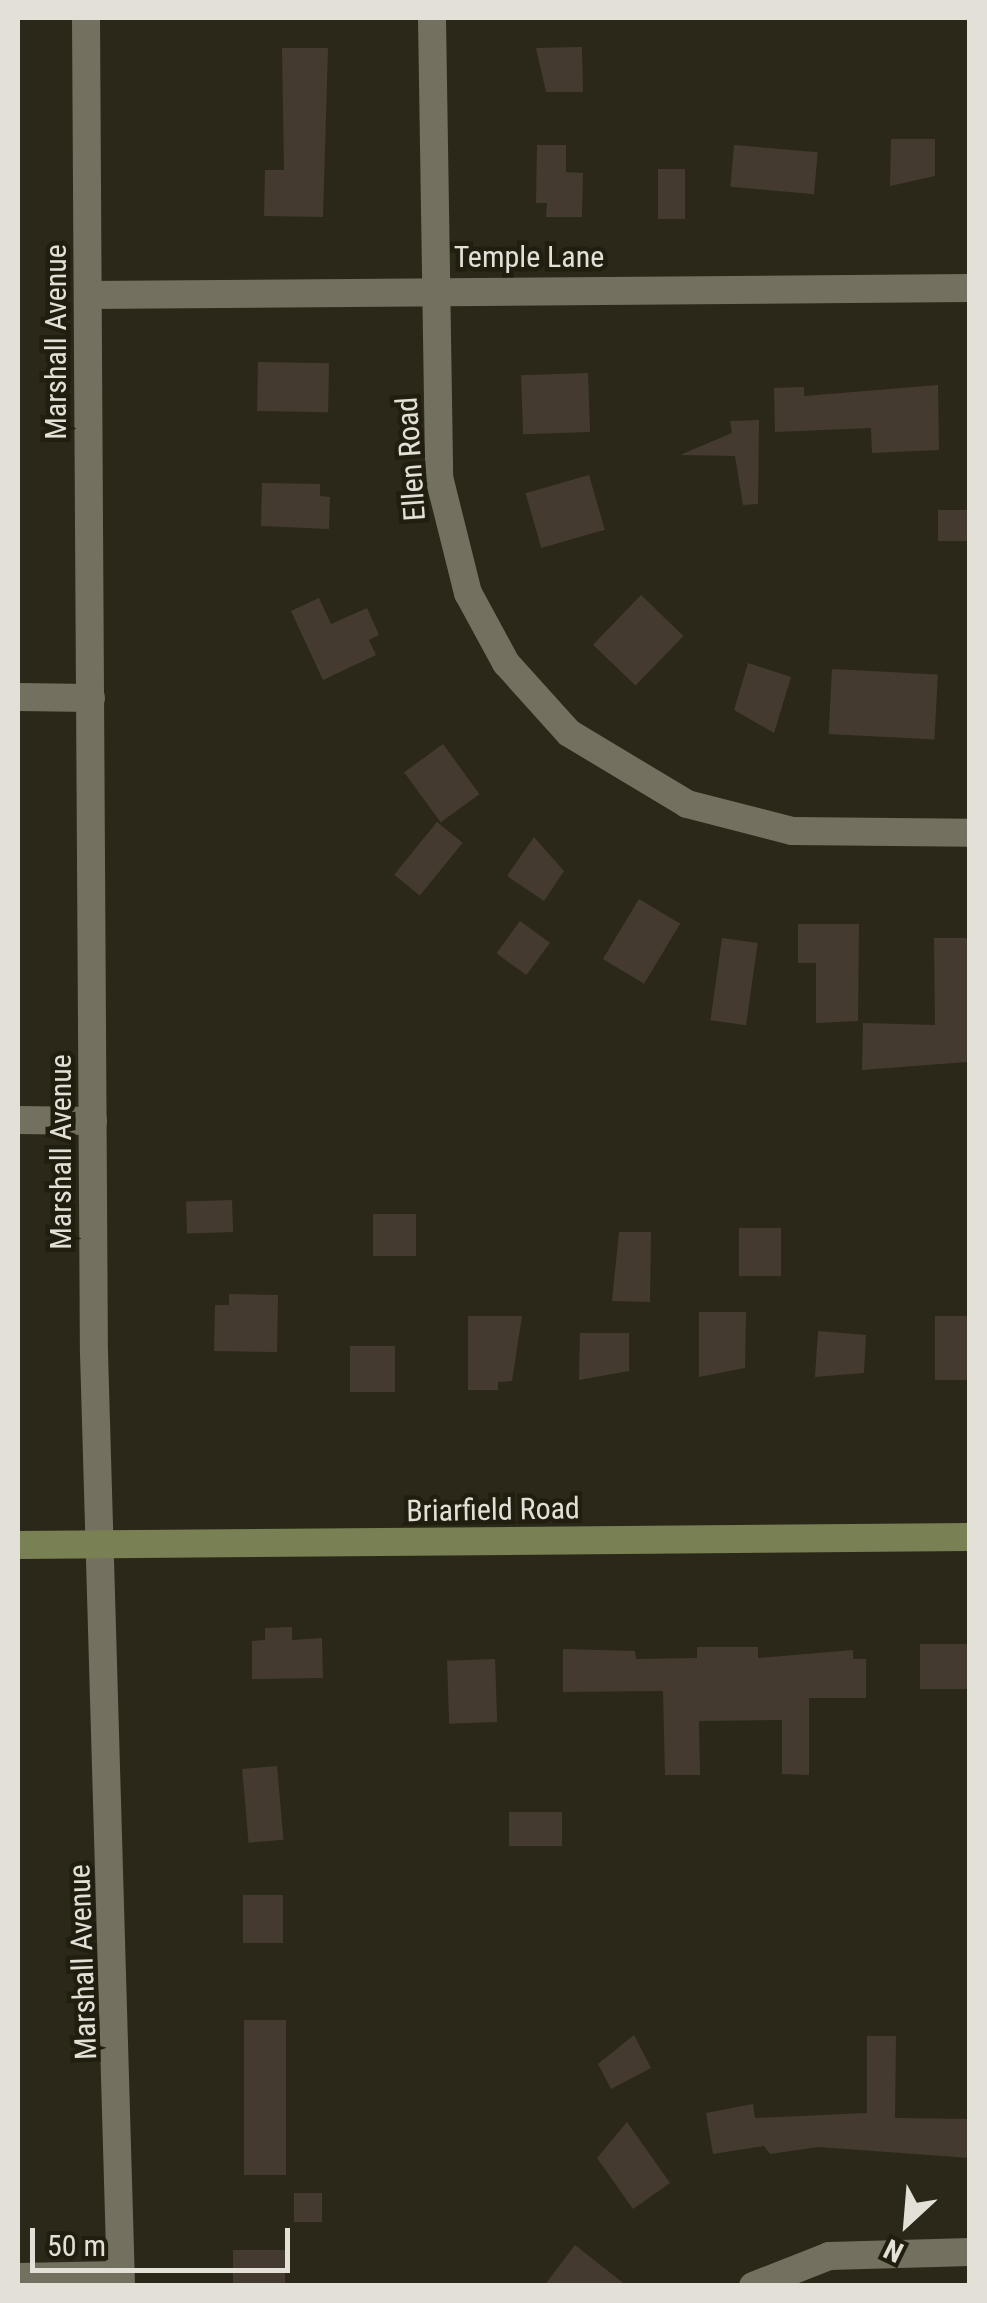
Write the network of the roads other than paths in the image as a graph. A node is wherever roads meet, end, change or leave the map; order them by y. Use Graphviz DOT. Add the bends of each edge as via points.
graph roads {
  1 [pos="86,18"];
  2 [pos="432,18"];
  3 [pos="970,288"];
  4 [pos="436,290"];
  5 [pos="88,295"];
  6 [pos="18,698"];
  7 [pos="91,698"];
  8 [pos="970,833"];
  9 [pos="18,1120"];
  10 [pos="93,1121"];
  11 [pos="970,1538"];
  12 [pos="18,1546"];
  13 [pos="99,1546"];
  14 [pos="970,2252"];
  15 [pos="18,2278"];
  16 [pos="120,2280"];
  17 [pos="753,2286"];
  1 -- 5 [label="street, Marshall Avenue"];
  2 -- 4 [label="street, Ellen Road"];
  3 -- 4 [label="street, Temple Lane"];
  4 -- 5 [label="street, Temple Lane"];
  4 -- 8 [label="street, Ellen Road" via="444,517 479,618 535,701 606,761 736,821 849,834"];
  5 -- 7 [label="street, Marshall Avenue"];
  6 -- 7 [label="street"];
  7 -- 10 [label="street, Marshall Avenue"];
  9 -- 10 [label="street"];
  10 -- 13 [label="street, Marshall Avenue"];
  11 -- 13 [label="main road, Briarfield Road"];
  12 -- 13 [label="main road, Briarfield Road"];
  13 -- 16 [label="street, Marshall Avenue"];
  14 -- 17 [label="street" via="829,2256"];
  15 -- 16 [label="street"];
}
